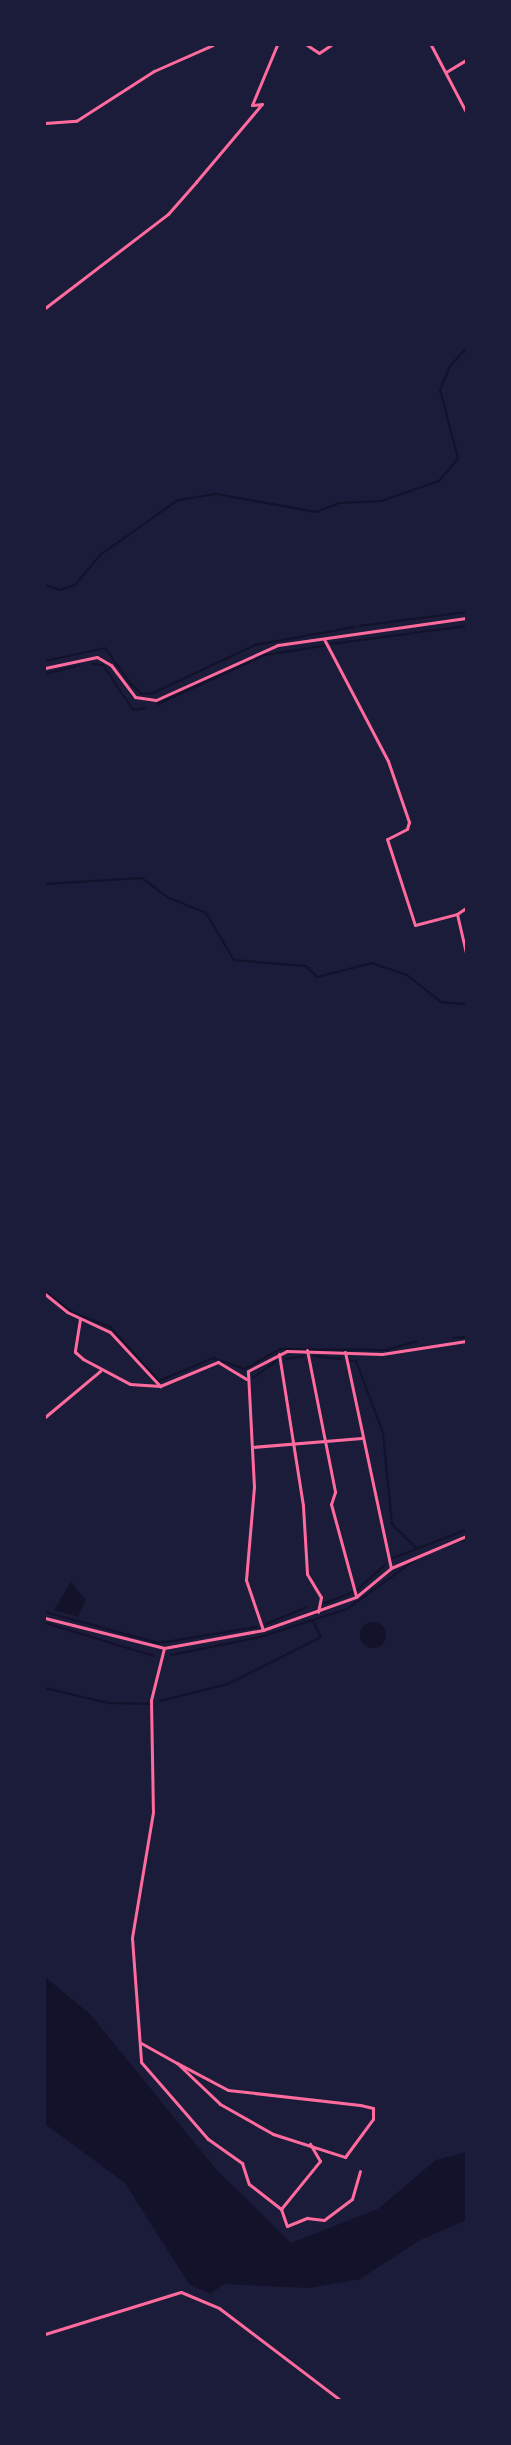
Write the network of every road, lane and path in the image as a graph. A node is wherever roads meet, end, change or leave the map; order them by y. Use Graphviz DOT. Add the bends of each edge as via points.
graph roads {
  1 [pos="213,45"];
  2 [pos="277,45"];
  3 [pos="307,45"];
  4 [pos="331,45"];
  5 [pos="431,45"];
  6 [pos="466,60"];
  7 [pos="446,72"];
  8 [pos="466,112"];
  9 [pos="45,123"];
  10 [pos="45,308"];
  11 [pos="466,618"];
  12 [pos="324,639"];
  13 [pos="45,668"];
  14 [pos="466,908"];
  15 [pos="457,914"];
  16 [pos="466,952"];
  17 [pos="45,1294"];
  18 [pos="80,1319"];
  19 [pos="466,1341"];
  20 [pos="307,1350"];
  21 [pos="345,1352"];
  22 [pos="279,1354"];
  23 [pos="100,1371"];
  24 [pos="246,1379"];
  25 [pos="160,1386"];
  26 [pos="45,1417"];
  27 [pos="362,1438"];
  28 [pos="326,1442"];
  29 [pos="292,1445"];
  30 [pos="252,1447"];
  31 [pos="466,1536"];
  32 [pos="391,1568"];
  33 [pos="356,1597"];
  34 [pos="318,1612"];
  35 [pos="45,1618"];
  36 [pos="263,1630"];
  37 [pos="164,1648"];
  38 [pos="141,2043"];
  39 [pos="177,2063"];
  40 [pos="310,2144"];
  41 [pos="360,2171"];
  42 [pos="281,2209"];
  43 [pos="45,2334"];
  44 [pos="340,2400"];
  1 -- 9 [label="street" via="154,71 76,121"];
  2 -- 10 [label="street" via="252,105 262,104 168,214"];
  3 -- 4 [label="street" via="319,53"];
  5 -- 7 [label="street"];
  6 -- 7 [label="street"];
  7 -- 8 [label="street"];
  11 -- 12 [label="street"];
  12 -- 13 [label="street" via="250,655 156,700 135,697 111,665 97,657"];
  12 -- 15 [label="street" via="388,761 409,822 407,829 387,839 415,925"];
  14 -- 15 [label="street"];
  15 -- 16 [label="street"];
  17 -- 18 [label="street"];
  18 -- 23 [label="street" via="75,1352"];
  18 -- 25 [label="street" via="110,1332"];
  19 -- 21 [label="street" via="382,1354"];
  20 -- 21 [label="street"];
  20 -- 22 [label="street"];
  20 -- 28 [label="street"];
  21 -- 27 [label="street"];
  22 -- 24 [label="street" via="248,1371"];
  22 -- 29 [label="street"];
  23 -- 25 [label="street" via="130,1384"];
  23 -- 26 [label="street"];
  24 -- 25 [label="street" via="218,1362"];
  24 -- 30 [label="street"];
  27 -- 28 [label="street"];
  27 -- 32 [label="street"];
  28 -- 29 [label="street"];
  28 -- 33 [label="street" via="335,1492 331,1504"];
  29 -- 30 [label="street"];
  29 -- 34 [label="street" via="307,1574 321,1598"];
  30 -- 36 [label="street" via="246,1580"];
  31 -- 32 [label="street"];
  32 -- 33 [label="street"];
  33 -- 34 [label="street"];
  34 -- 36 [label="street"];
  35 -- 37 [label="street"];
  36 -- 37 [label="street"];
  37 -- 38 [label="street" via="151,1700 153,1812 132,1938"];
  38 -- 39 [label="street"];
  38 -- 42 [label="street" via="141,2061 208,2139 242,2163 249,2184"];
  39 -- 40 [label="street" via="220,2104 273,2134"];
  39 -- 40 [label="street" via="228,2090 374,2108 373,2119 345,2157"];
  40 -- 42 [label="street" via="320,2161"];
  41 -- 42 [label="street" via="352,2199 324,2220 307,2218 287,2226"];
  43 -- 44 [label="street" via="181,2292 219,2308"];
}
